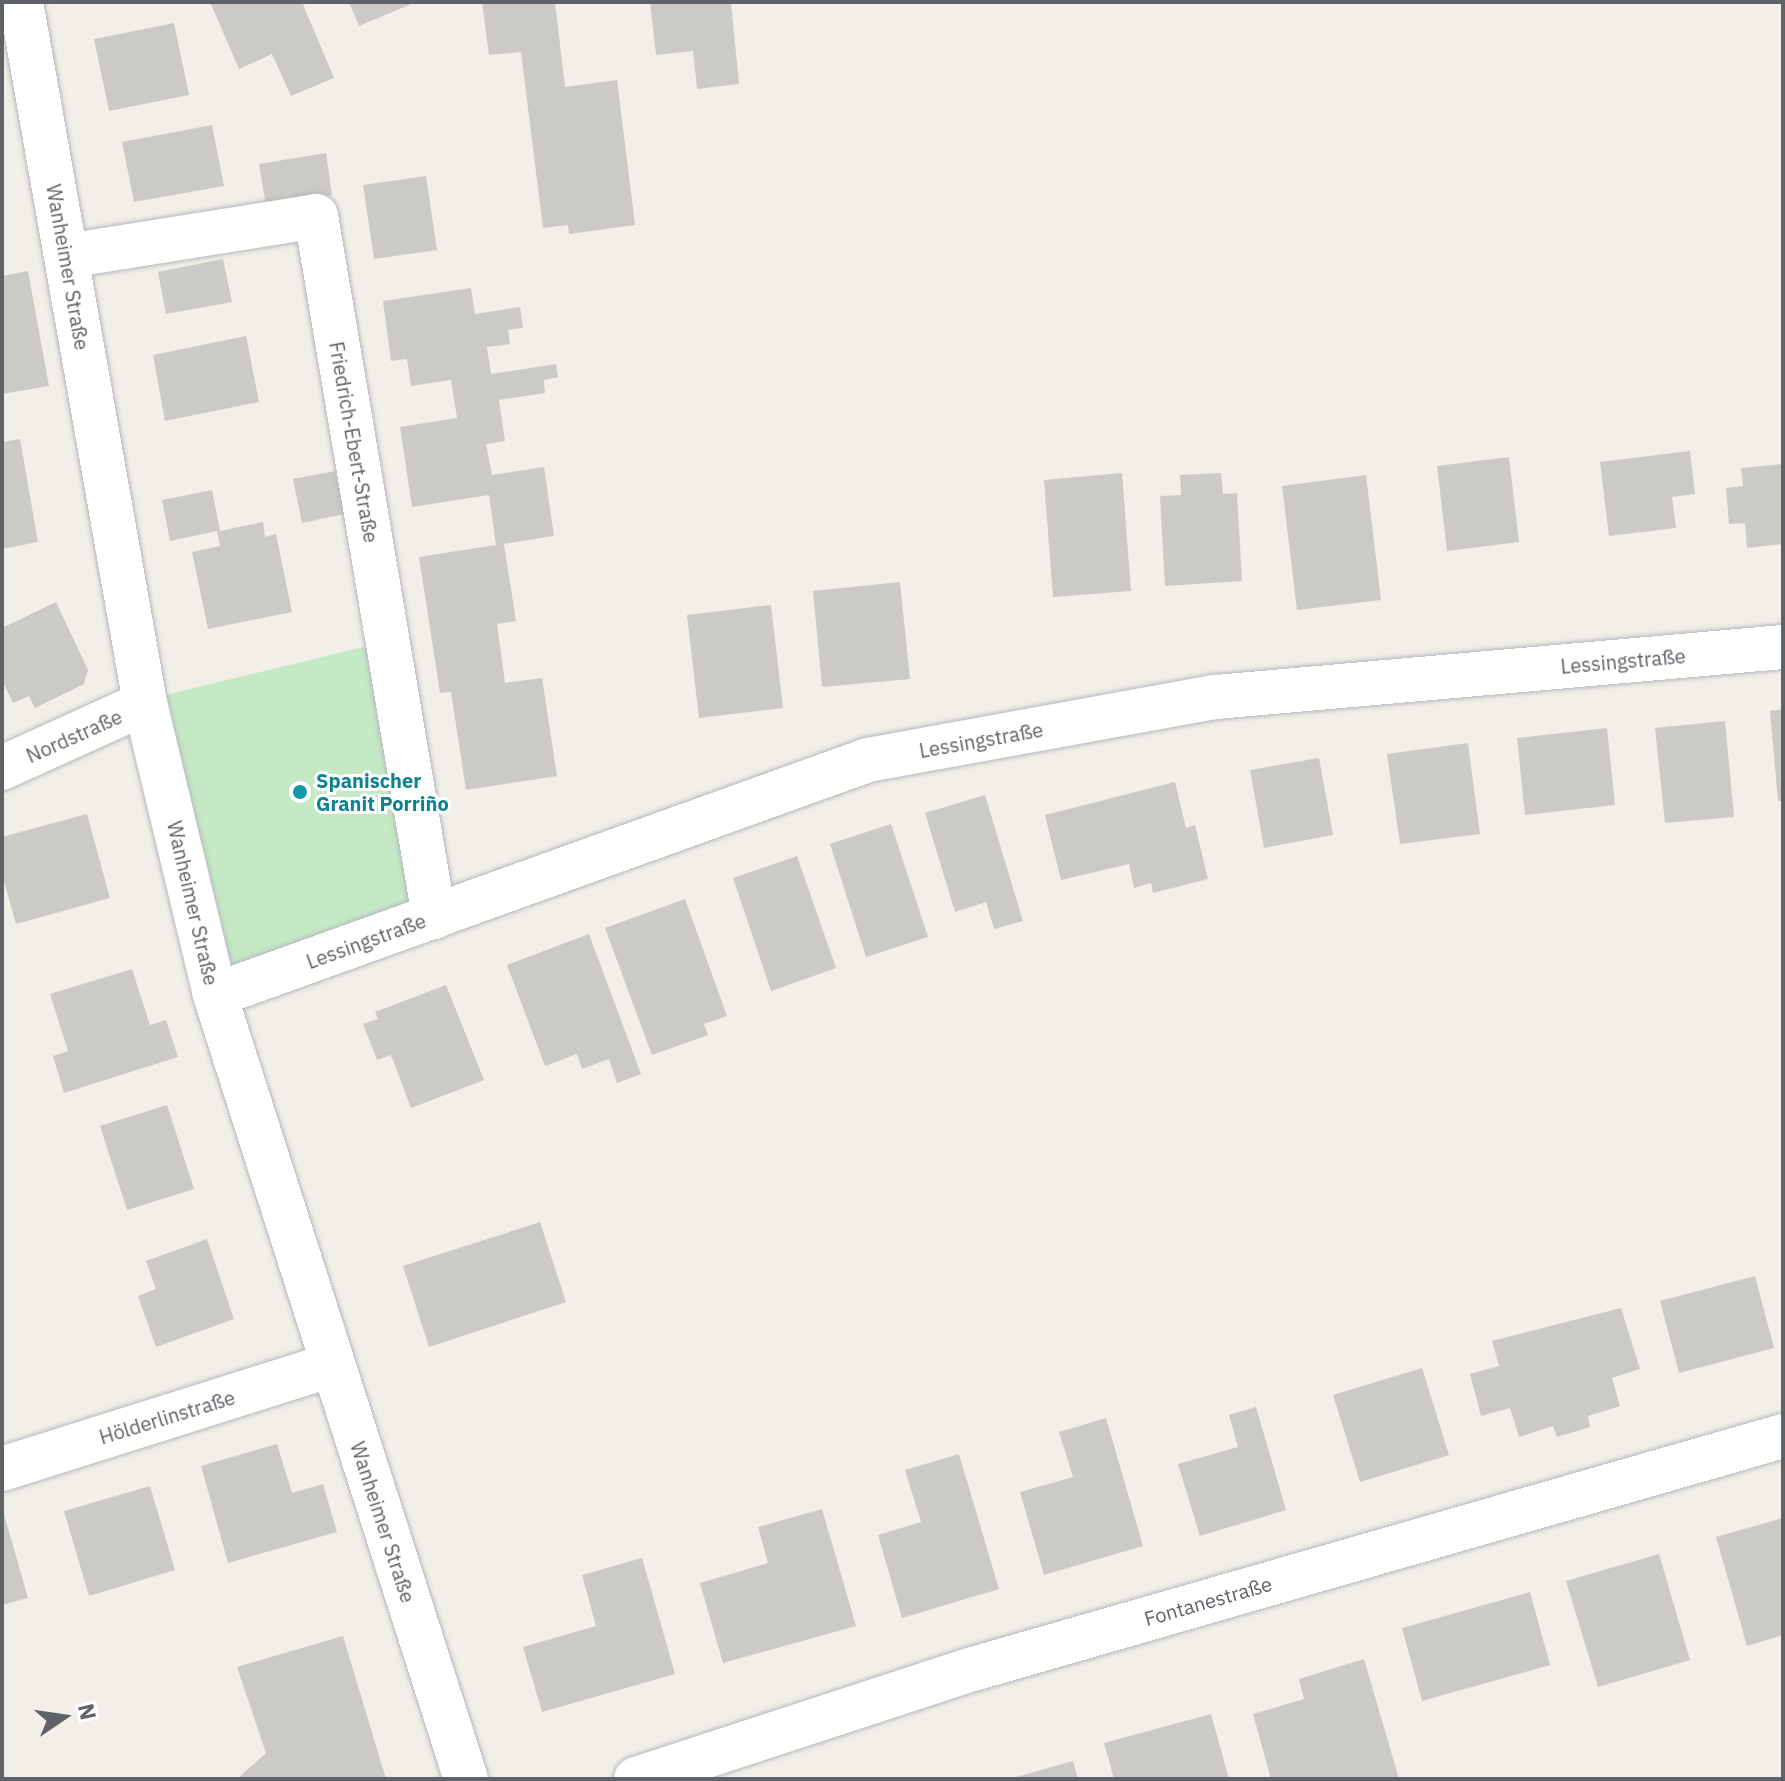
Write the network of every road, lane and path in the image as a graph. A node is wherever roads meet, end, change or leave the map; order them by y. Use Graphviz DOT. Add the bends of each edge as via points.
graph roads {
  1 [pos="21,2"];
  2 [pos="67,256"];
  3 [pos="1783,647"];
  4 [pos="145,703"];
  5 [pos="2,768"];
  6 [pos="434,917"];
  7 [pos="215,995"];
  8 [pos="332,1365"];
  9 [pos="1783,1436"];
  10 [pos="2,1469"];
  11 [pos="466,1779"];
  12 [pos="636,1779"];
  1 -- 2 [label="street, Wanheimer Straße"];
  2 -- 4 [label="street, Wanheimer Straße"];
  2 -- 6 [label="street, Friedrich-Ebert-Straße" via="316,216"];
  3 -- 6 [label="street, Lessingstraße" via="1216,697 868,760"];
  4 -- 5 [label="street, Nordstraße"];
  4 -- 7 [label="street, Wanheimer Straße"];
  6 -- 7 [label="street, Lessingstraße"];
  7 -- 8 [label="street, Wanheimer Straße"];
  8 -- 10 [label="street, Hölderlinstraße"];
  8 -- 11 [label="street, Wanheimer Straße"];
  9 -- 12 [label="street, Fontanestraße" via="973,1669"];
}
